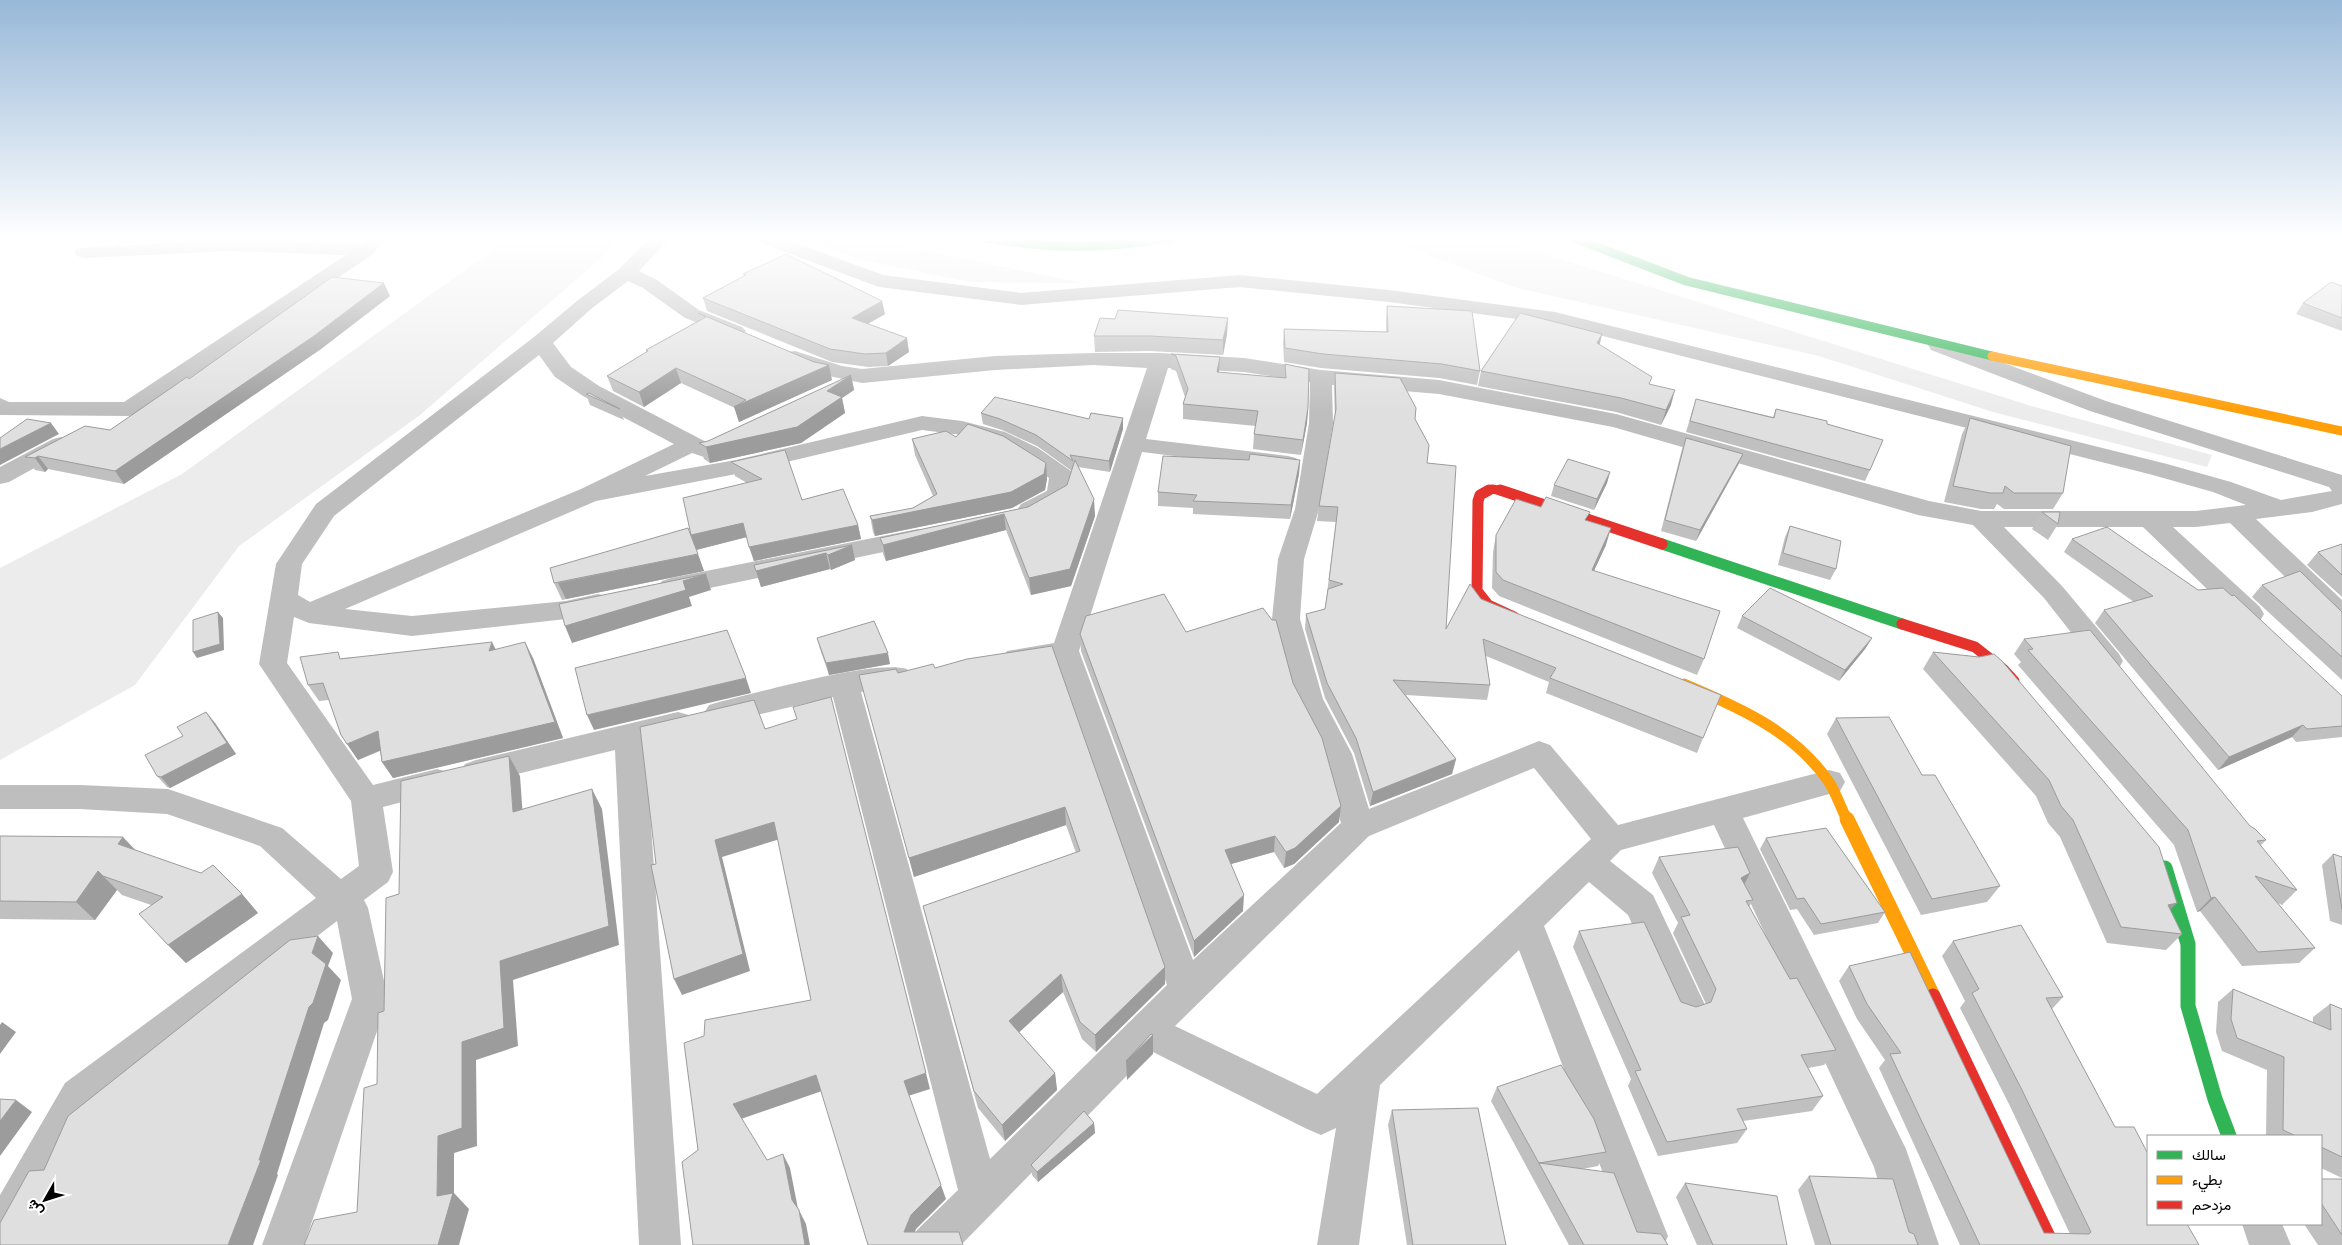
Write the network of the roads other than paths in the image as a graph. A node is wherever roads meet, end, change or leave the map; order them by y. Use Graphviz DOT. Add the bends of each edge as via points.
graph roads {
  1 [pos="295,296"];
  2 [pos="596,296"];
  3 [pos="667,296"];
  4 [pos="998,296"];
  5 [pos="1054,296"];
  6 [pos="1390,296"];
  7 [pos="1749,296"];
  8 [pos="1916,336"];
  9 [pos="542,342"];
  10 [pos="1160,360"];
  11 [pos="862,376"];
  12 [pos="1321,376"];
  13 [pos="827,392"];
  14 [pos="0,405"];
  15 [pos="129,408"];
  16 [pos="2342,431"];
  17 [pos="1133,444"];
  18 [pos="705,445"];
  19 [pos="1314,466"];
  20 [pos="736,467"];
  21 [pos="0,477"];
  22 [pos="2342,487"];
  23 [pos="590,494"];
  24 [pos="2342,496"];
  25 [pos="2279,508"];
  26 [pos="2236,515"];
  27 [pos="1011,518"];
  28 [pos="1981,519"];
  29 [pos="2149,519"];
  30 [pos="936,533"];
  31 [pos="653,591"];
  32 [pos="624,597"];
  33 [pos="284,598"];
  34 [pos="309,614"];
  35 [pos="2342,616"];
  36 [pos="1526,622"];
  37 [pos="2271,633"];
  38 [pos="1066,651"];
  39 [pos="988,663"];
  40 [pos="921,673"];
  41 [pos="1674,680"];
  42 [pos="844,684"];
  43 [pos="2128,684"];
  44 [pos="2022,691"];
  45 [pos="629,735"];
  46 [pos="1828,782"];
  47 [pos="0,797"];
  48 [pos="366,798"];
  49 [pos="1724,810"];
  50 [pos="1358,827"];
  51 [pos="1600,851"];
  52 [pos="2161,856"];
  53 [pos="340,897"];
  54 [pos="1525,921"];
  55 [pos="1186,990"];
  56 [pos="1687,1005"];
  57 [pos="1146,1030"];
  58 [pos="1363,1075"];
  59 [pos="2229,1135"];
  60 [pos="980,1197"];
  61 [pos="2262,1225"];
  62 [pos="0,1235"];
  63 [pos="1647,1236"];
  64 [pos="283,1245"];
  65 [pos="660,1245"];
  66 [pos="932,1245"];
  67 [pos="1338,1245"];
  68 [pos="1918,1245"];
  69 [pos="2052,1245"];
  70 [pos="2270,1245"];
  1 -- 15 [label="street"];
  2 -- 9 [label="street"];
  3 -- 11 [label="street" via="692,314 826,370"];
  4 -- 5 [label="street" via="1021,299"];
  6 -- 25 [label="street" via="1555,318 2158,469 2222,487"];
  7 -- 8 [label="street"];
  8 -- 16 [label="street" via="2094,380"];
  8 -- 22 [label="street" via="2098,406 2338,482"];
  9 -- 18 [label="street" via="563,372 591,391"];
  9 -- 33 [label="street" via="325,510 289,564"];
  10 -- 11 [label="street" via="994,363"];
  10 -- 12 [label="street" via="1244,365"];
  10 -- 17 [label="street"];
  11 -- 13 [label="street"];
  12 -- 19 [label="street" via="1321,423"];
  12 -- 28 [label="street" via="1439,387 1616,421 1927,509"];
  14 -- 15 [label="street" via="2,409"];
  15 -- 21 [label="street"];
  17 -- 19 [label="street"];
  17 -- 38 [label="street"];
  18 -- 20 [label="street"];
  18 -- 23 [label="street"];
  19 -- 50 [label="street" via="1307,509 1291,559 1286,619 1308,699 1337,754"];
  20 -- 23 [label="street"];
  20 -- 27 [label="street" via="922,423 951,425 1003,438 1062,476 1058,495"];
  23 -- 34 [label="street"];
  24 -- 25 [label="street"];
  25 -- 26 [label="street"];
  26 -- 29 [label="street"];
  26 -- 35 [label="street"];
  28 -- 29 [label="street"];
  28 -- 43 [label="street" via="2053,592"];
  29 -- 37 [label="street"];
  30 -- 31 [label="street"];
  32 -- 34 [label="street" via="566,610 412,626"];
  33 -- 34 [label="street"];
  33 -- 48 [label="street" via="273,664"];
  36 -- 44 [label="street" via="1488,605 1478,591 1478,501 1480,495 1492,489 1510,492 1975,647 2003,669"];
  38 -- 39 [label="street"];
  38 -- 55 [label="street"];
  40 -- 42 [label="street"];
  41 -- 46 [label="street" via="1761,718 1799,747"];
  42 -- 45 [label="street"];
  42 -- 60 [label="street"];
  45 -- 48 [label="street"];
  45 -- 65 [label="street"];
  46 -- 49 [label="street"];
  46 -- 69 [label="street"];
  47 -- 53 [label="street" via="168,802 271,836"];
  48 -- 53 [label="street" via="376,872"];
  49 -- 51 [label="street"];
  49 -- 68 [label="street" via="1892,1163"];
  50 -- 51 [label="street" via="1539,753"];
  50 -- 55 [label="street"];
  51 -- 54 [label="street"];
  51 -- 56 [label="street" via="1641,905"];
  52 -- 59 [label="street" via="2188,944 2188,1006"];
  53 -- 62 [label="street" via="78,1096"];
  53 -- 64 [label="street" via="351,908 370,999"];
  54 -- 58 [label="street"];
  54 -- 63 [label="street"];
  55 -- 57 [label="street"];
  57 -- 58 [label="street" via="1321,1116"];
  57 -- 60 [label="street"];
  58 -- 67 [label="street"];
  60 -- 66 [label="street"];
  61 -- 70 [label="street"];
}
